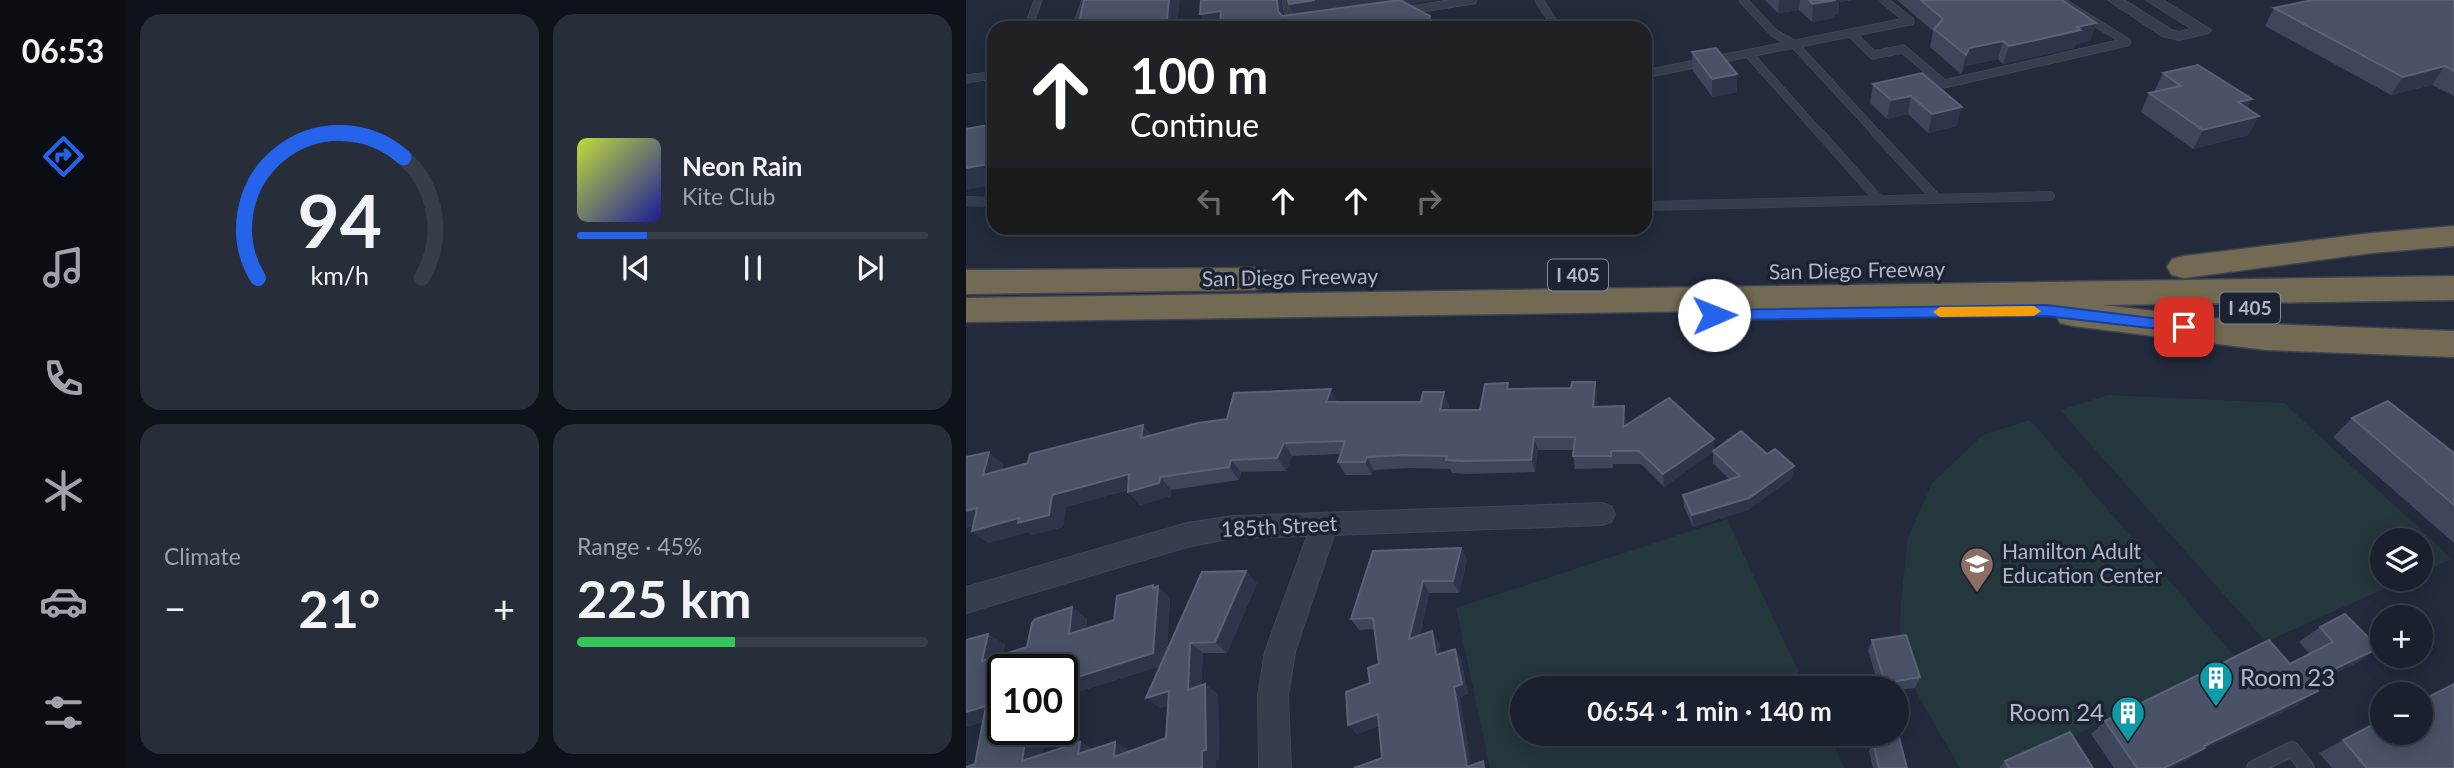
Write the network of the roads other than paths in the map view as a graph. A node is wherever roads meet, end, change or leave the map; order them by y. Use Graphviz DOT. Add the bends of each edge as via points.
graph roads {
  1 [pos="1038,0"];
  2 [pos="1086,0"];
  3 [pos="1286,0"];
  4 [pos="1473,0"];
  5 [pos="1539,0"];
  6 [pos="1744,0"];
  7 [pos="1884,0"];
  8 [pos="2059,0"];
  9 [pos="2115,0"];
  10 [pos="2153,0"];
  11 [pos="1391,13"];
  12 [pos="1030,21"];
  13 [pos="1078,21"];
  14 [pos="1290,21"];
  15 [pos="1552,21"];
  16 [pos="1851,33"];
  17 [pos="1795,45"];
  18 [pos="1748,53"];
  19 [pos="1652,73"];
  20 [pos="987,76"];
  21 [pos="966,79"];
  22 [pos="2050,196"];
  23 [pos="1937,199"];
  24 [pos="1879,200"];
  25 [pos="966,201"];
  26 [pos="987,202"];
  27 [pos="1652,206"];
  28 [pos="2454,236"];
  29 [pos="2454,262"];
  30 [pos="2184,267"];
  31 [pos="2454,288"];
  32 [pos="967,290"];
  33 [pos="2454,305"];
  34 [pos="2046,310"];
  35 [pos="966,325"];
  36 [pos="2454,344"];
  37 [pos="1602,514"];
  38 [pos="1325,523"];
  39 [pos="966,600"];
  40 [pos="1275,768"];
  41 [pos="2254,768"];
  42 [pos="2307,768"];
  1 -- 12 [label="lane"];
  2 -- 13 [label="lane"];
  3 -- 14 [label="lane"];
  4 -- 11 [label="lane"];
  5 -- 15 [label="lane"];
  6 -- 17 [label="lane" via="1773,33"];
  7 -- 16 [label="lane" via="1910,21"];
  8 -- 16 [label="lane" via="2127,42 1944,84 1903,50 1873,55"];
  9 -- 10 [label="street" via="2167,33 2179,36 2204,30"];
  16 -- 17 [label="lane"];
  17 -- 18 [label="lane"];
  17 -- 23 [label="lane"];
  18 -- 19 [label="lane"];
  18 -- 24 [label="lane"];
  20 -- 21 [label="lane"];
  22 -- 23 [label="lane"];
  23 -- 24 [label="lane"];
  24 -- 27 [label="lane"];
  25 -- 26 [label="lane"];
  28 -- 30 [label="highway"];
  29 -- 30 [label="highway, San Diego Freeway / I 405"];
  30 -- 32 [label="highway, San Diego Freeway / I 405"];
  31 -- 32 [label="highway"];
  33 -- 34 [label="highway, San Diego Freeway / I 405"];
  34 -- 35 [label="highway, San Diego Freeway / I 405"];
  34 -- 36 [label="highway" via="2266,337"];
  37 -- 38 [label="street, 185th Street"];
  38 -- 39 [label="street, 185th Street" via="1233,527 1187,535"];
  38 -- 40 [label="street" via="1280,652 1273,696"];
  41 -- 42 [label="lane" via="2292,749"];
}
